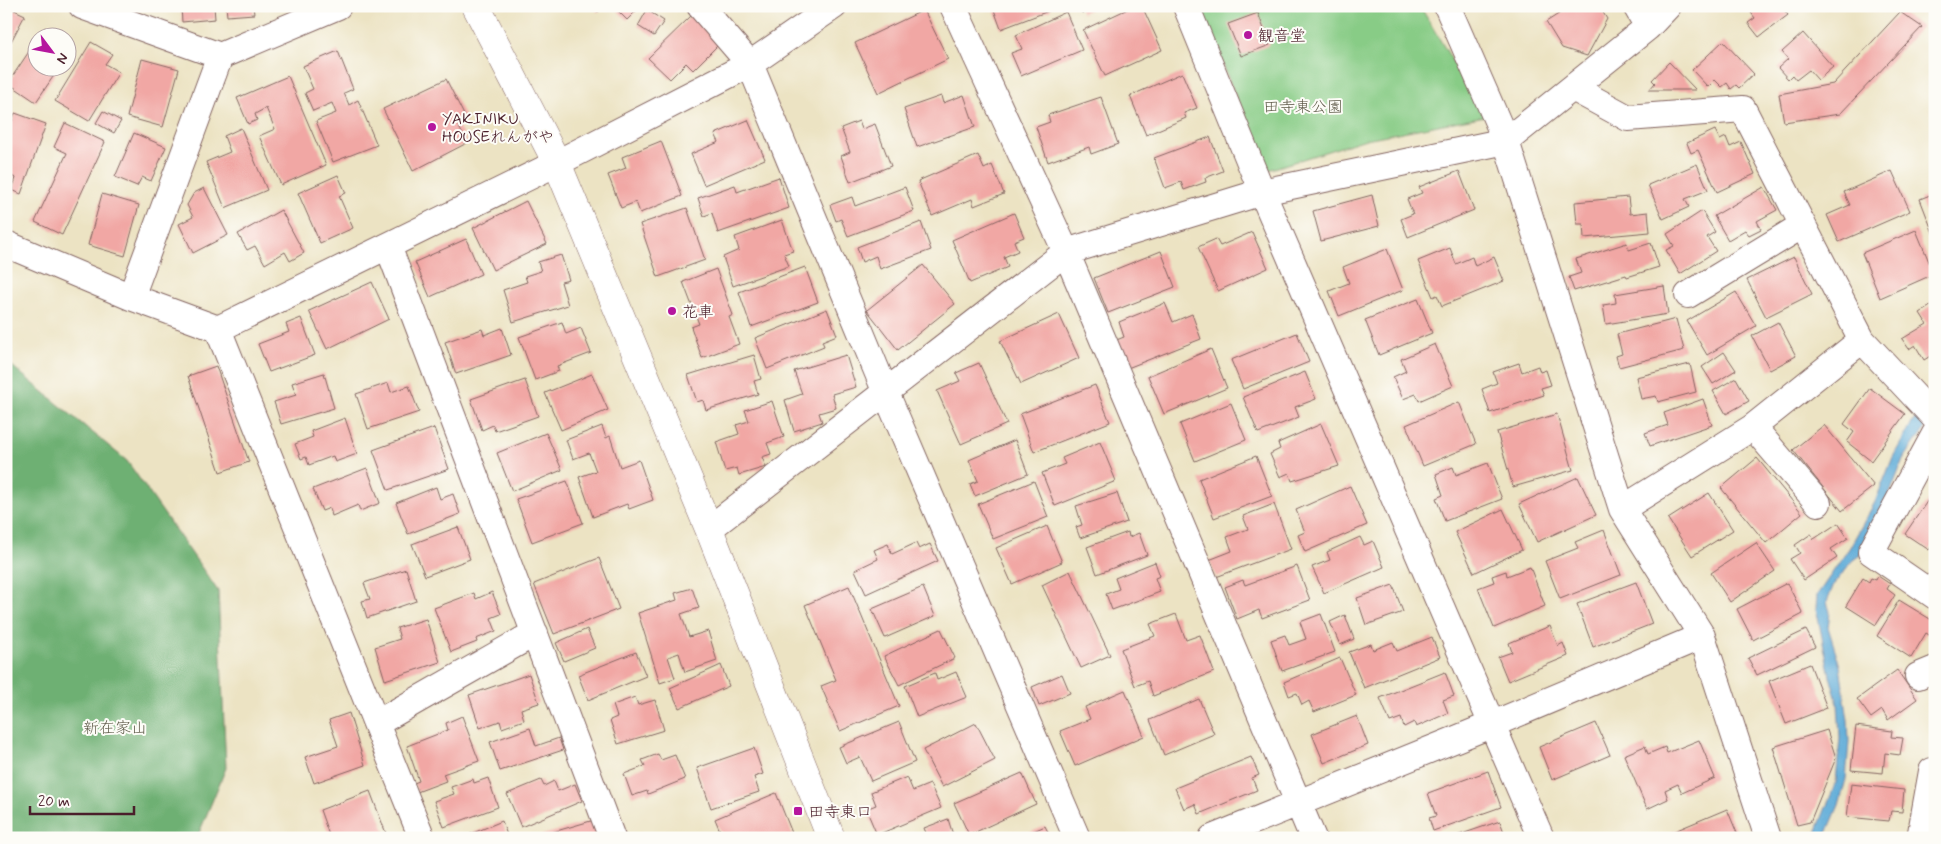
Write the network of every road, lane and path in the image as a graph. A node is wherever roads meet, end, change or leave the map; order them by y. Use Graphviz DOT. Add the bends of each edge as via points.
graph roads {
  1 [pos="82,6"];
  2 [pos="338,6"];
  3 [pos="476,6"];
  4 [pos="700,6"];
  5 [pos="834,6"];
  6 [pos="953,6"];
  7 [pos="1186,6"];
  8 [pos="1447,6"];
  9 [pos="1668,6"];
  10 [pos="1642,16"];
  11 [pos="220,56"];
  12 [pos="750,64"];
  13 [pos="1573,88"];
  14 [pos="1506,141"];
  15 [pos="557,163"];
  16 [pos="1262,192"];
  17 [pos="1803,224"];
  18 [pos="6,244"];
  19 [pos="388,246"];
  20 [pos="1066,252"];
  21 [pos="1688,295"];
  22 [pos="131,297"];
  23 [pos="218,329"];
  24 [pos="1862,340"];
  25 [pos="886,392"];
  26 [pos="1929,411"];
  27 [pos="1753,428"];
  28 [pos="1935,434"];
  29 [pos="1818,503"];
  30 [pos="1622,509"];
  31 [pos="709,529"];
  32 [pos="1935,596"];
  33 [pos="535,633"];
  34 [pos="1702,636"];
  35 [pos="377,723"];
  36 [pos="1493,724"];
  37 [pos="1932,771"];
  38 [pos="1297,802"];
  39 [pos="422,838"];
  40 [pos="612,838"];
  41 [pos="831,838"];
  42 [pos="1077,838"];
  43 [pos="1212,838"];
  44 [pos="1313,838"];
  45 [pos="1541,838"];
  46 [pos="1768,838"];
  47 [pos="1920,838"];
  1 -- 11 [label="street"];
  2 -- 11 [label="street"];
  3 -- 15 [label="street"];
  4 -- 12 [label="street"];
  5 -- 12 [label="street"];
  6 -- 20 [label="street"];
  7 -- 16 [label="street"];
  8 -- 14 [label="street"];
  9 -- 10 [label="street"];
  10 -- 13 [label="street"];
  11 -- 22 [label="street"];
  12 -- 15 [label="street"];
  12 -- 25 [label="street"];
  13 -- 14 [label="street"];
  13 -- 17 [label="street" via="1628,118 1743,109"];
  14 -- 16 [label="street"];
  14 -- 30 [label="street"];
  15 -- 19 [label="street"];
  15 -- 31 [label="street"];
  16 -- 20 [label="street"];
  16 -- 36 [label="street"];
  17 -- 21 [label="street"];
  17 -- 24 [label="street"];
  18 -- 22 [label="street"];
  19 -- 23 [label="street"];
  19 -- 33 [label="street"];
  20 -- 25 [label="street"];
  20 -- 38 [label="street"];
  22 -- 23 [label="street"];
  23 -- 35 [label="street"];
  24 -- 26 [label="street"];
  24 -- 27 [label="street"];
  25 -- 31 [label="street"];
  25 -- 42 [label="street"];
  27 -- 29 [label="street"];
  27 -- 30 [label="street"];
  28 -- 32 [label="street" via="1871,552"];
  30 -- 34 [label="street"];
  31 -- 41 [label="street"];
  33 -- 35 [label="street"];
  33 -- 40 [label="street"];
  34 -- 36 [label="street"];
  34 -- 46 [label="street"];
  35 -- 39 [label="street"];
  36 -- 38 [label="street"];
  36 -- 45 [label="street"];
  37 -- 47 [label="street"];
  38 -- 43 [label="street"];
  38 -- 44 [label="street"];
}
